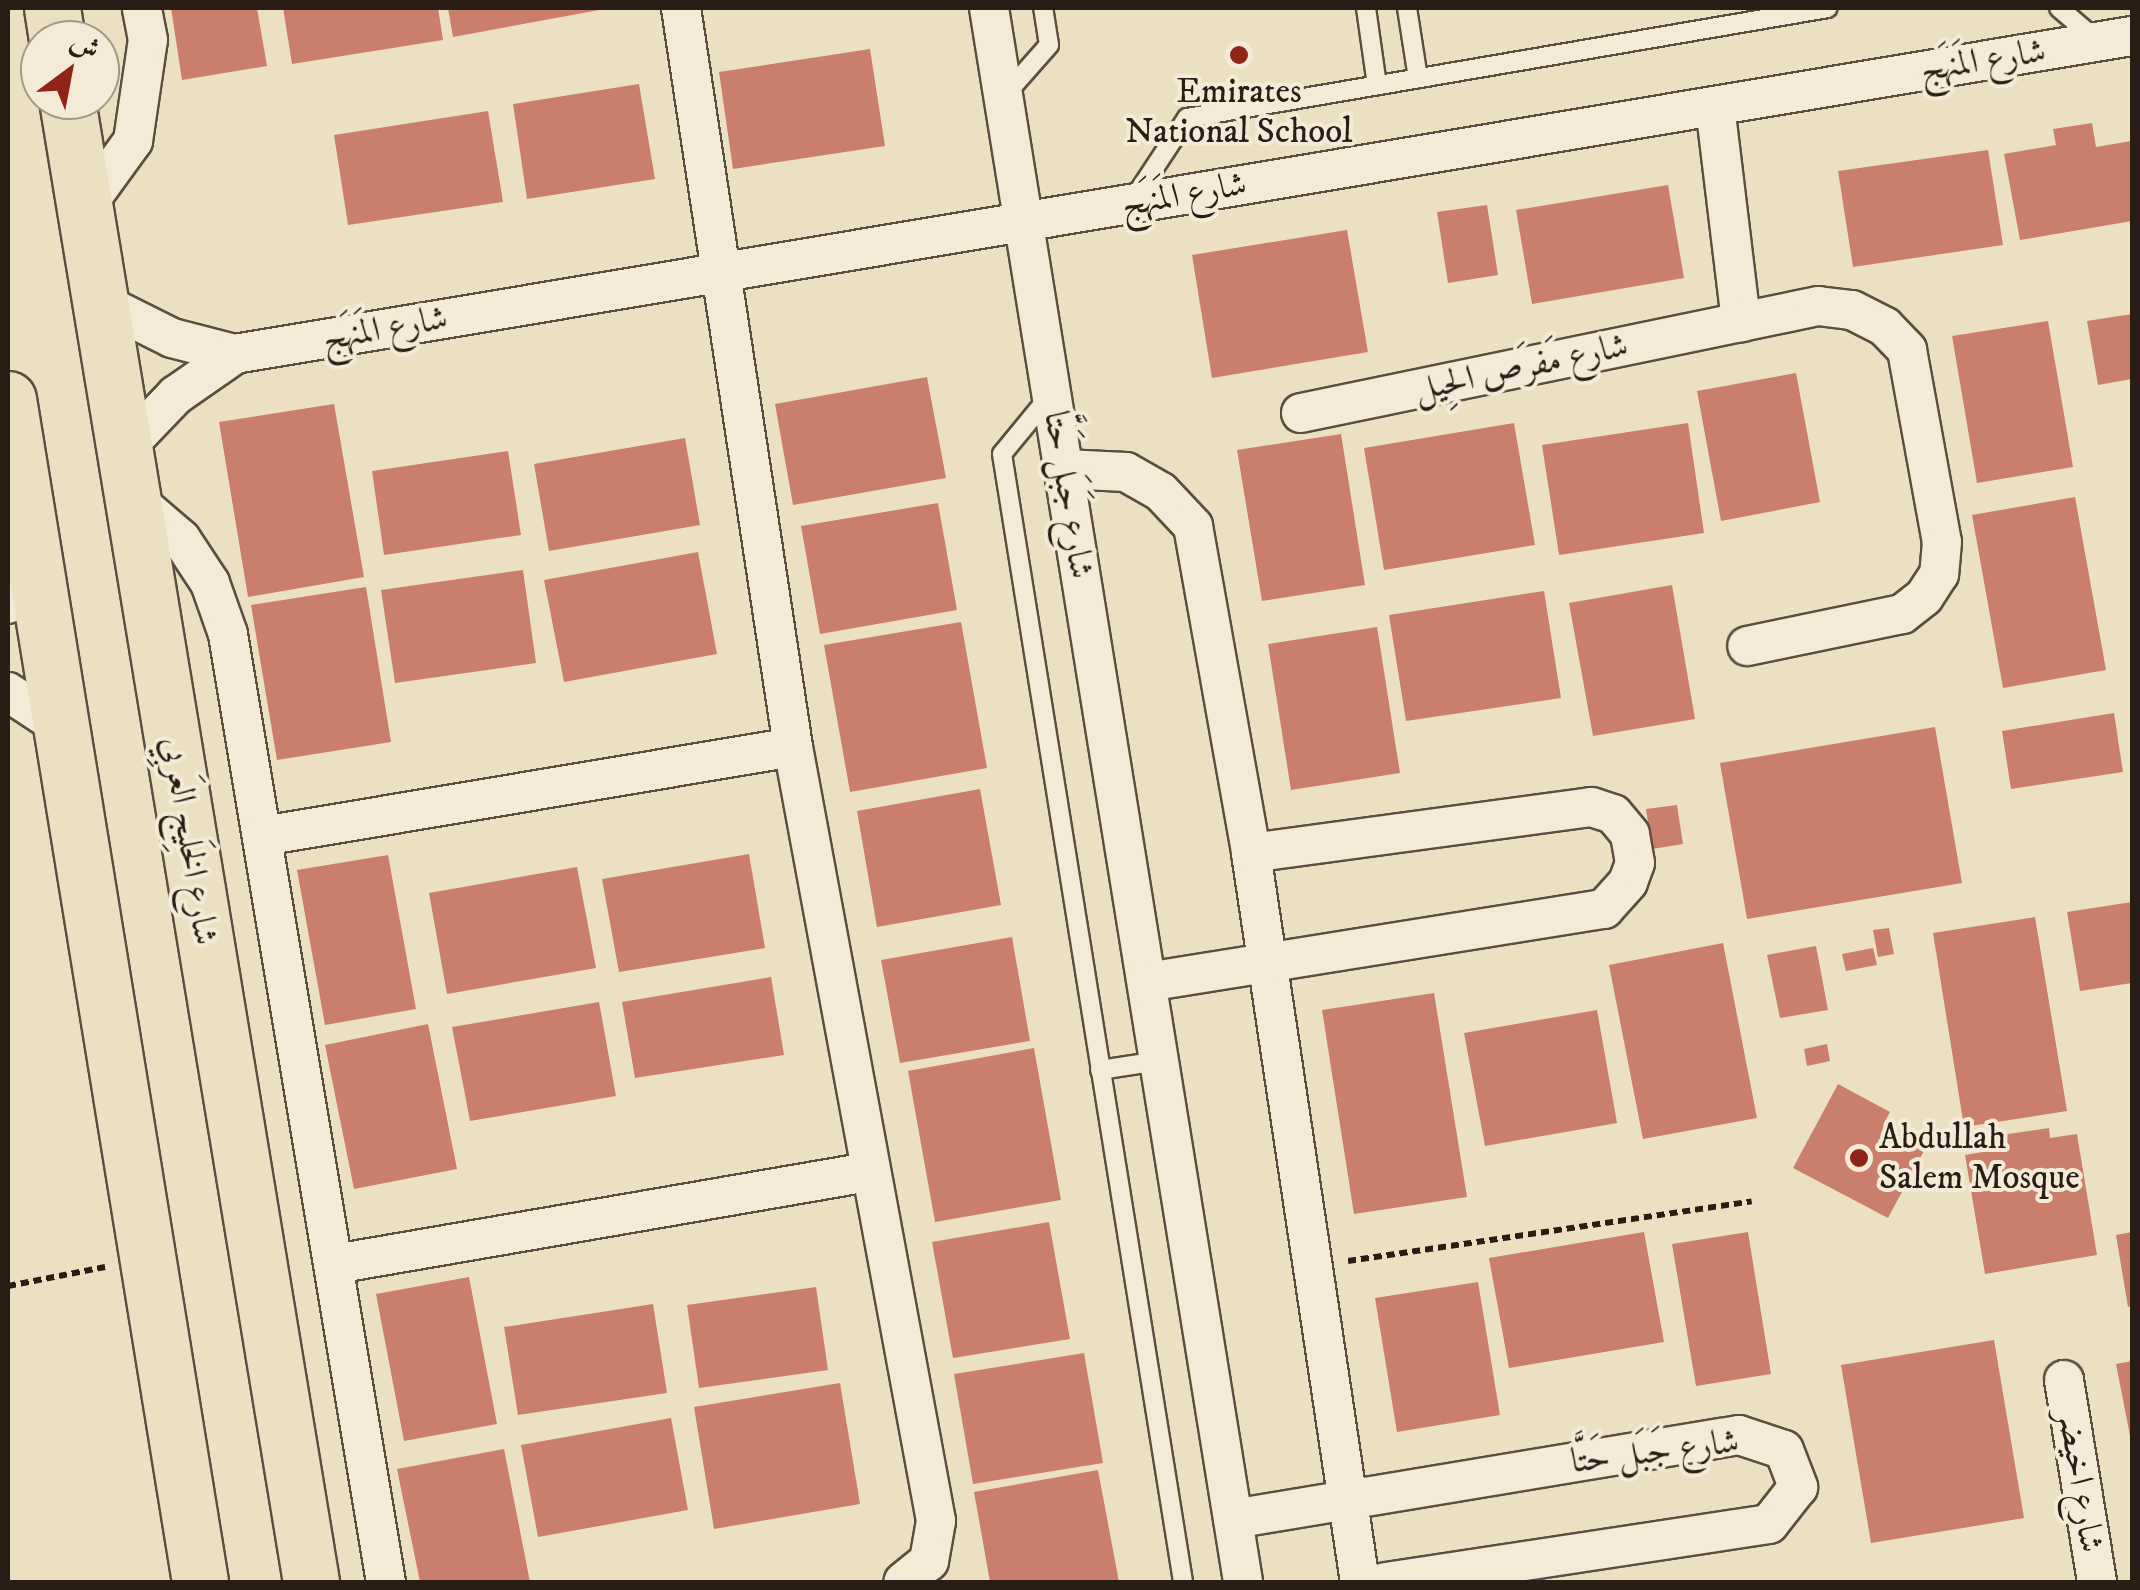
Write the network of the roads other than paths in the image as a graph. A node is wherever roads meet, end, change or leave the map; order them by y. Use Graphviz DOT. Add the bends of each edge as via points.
graph roads {
  1 [pos="142,8"];
  2 [pos="680,8"];
  3 [pos="989,8"];
  4 [pos="1043,8"];
  5 [pos="1366,8"];
  6 [pos="1407,8"];
  7 [pos="1828,8"];
  8 [pos="2060,8"];
  9 [pos="2116,39"];
  10 [pos="1418,78"];
  11 [pos="1378,85"];
  12 [pos="1004,96"];
  13 [pos="1714,106"];
  14 [pos="70,120"];
  15 [pos="1130,204"];
  16 [pos="85,208"];
  17 [pos="1024,222"];
  18 [pos="724,272"];
  19 [pos="100,302"];
  20 [pos="1741,322"];
  21 [pos="236,354"];
  22 [pos="1052,394"];
  23 [pos="8,399"];
  24 [pos="1302,413"];
  25 [pos="1064,468"];
  26 [pos="129,474"];
  27 [pos="21,586"];
  28 [pos="1747,646"];
  29 [pos="8,692"];
  30 [pos="61,727"];
  31 [pos="793,748"];
  32 [pos="262,836"];
  33 [pos="1251,853"];
  34 [pos="1267,960"];
  35 [pos="1146,982"];
  36 [pos="1159,1061"];
  37 [pos="1100,1070"];
  38 [pos="868,1172"];
  39 [pos="334,1264"];
  40 [pos="2064,1380"];
  41 [pos="1346,1498"];
  42 [pos="1233,1519"];
  43 [pos="200,1582"];
  44 [pos="312,1582"];
  45 [pos="386,1582"];
  46 [pos="903,1582"];
  47 [pos="1183,1582"];
  48 [pos="1243,1582"];
  49 [pos="1360,1582"];
  50 [pos="1384,1582"];
  51 [pos="2097,1582"];
  1 -- 16 [label="street" via="148,40 133,141"];
  2 -- 18 [label="street"];
  3 -- 12 [label="street, شارع جَبَل حَتَّا"];
  4 -- 12 [label="lane" via="1049,45"];
  5 -- 11 [label="lane"];
  6 -- 10 [label="lane"];
  7 -- 10 [label="lane"];
  8 -- 9 [label="lane"];
  9 -- 13 [label="street, شارع المَنهَج"];
  10 -- 11 [label="lane"];
  11 -- 15 [label="lane" via="1187,118"];
  12 -- 17 [label="street, شارع جَبَل حَتَّا"];
  13 -- 15 [label="street, شارع المَنهَج"];
  13 -- 20 [label="street"];
  14 -- 16 [label="highway, شارع الخَلِيج العَربِي"];
  15 -- 17 [label="street, شارع المَنهَج"];
  16 -- 19 [label="highway, شارع الخَلِيج العَربِي"];
  17 -- 18 [label="street, شارع المَنهَج"];
  17 -- 22 [label="street, شارع جَبَل حَتَّا"];
  18 -- 21 [label="street, شارع المَنهَج"];
  18 -- 31 [label="street"];
  19 -- 21 [label="street, شارع المَنهَج" via="172,338"];
  19 -- 26 [label="highway, شارع الخَلِيج العَربِي"];
  20 -- 24 [label="street, شارع مَفرَص الحِيل"];
  20 -- 28 [label="street, شارع مَفرَص الحِيل" via="1818,306 1852,310 1885,326 1906,350 1942,542 1939,574 1902,614"];
  21 -- 26 [label="street, شارع المَنهَج" via="176,395"];
  22 -- 25 [label="street, شارع جَبَل حَتَّا"];
  22 -- 37 [label="lane" via="1002,454"];
  23 -- 27 [label="highway"];
  25 -- 33 [label="street" via="1126,472 1161,492 1193,526"];
  25 -- 35 [label="street, شارع جَبَل حَتَّا"];
  26 -- 32 [label="street" via="210,583 228,634"];
  26 -- 44 [label="highway, شارع الخَلِيج العَربِي"];
  27 -- 30 [label="highway"];
  29 -- 30 [label="street"];
  30 -- 43 [label="highway"];
  31 -- 32 [label="street, شارع الخَلِيج العَربِي"];
  31 -- 38 [label="street"];
  32 -- 39 [label="street"];
  33 -- 34 [label="street"];
  33 -- 34 [label="street" via="1591,808 1613,814 1630,834 1635,863 1604,909"];
  34 -- 35 [label="street"];
  34 -- 41 [label="street"];
  35 -- 36 [label="street, شارع جَبَل حَتَّا"];
  36 -- 37 [label="lane"];
  36 -- 42 [label="street, شارع جَبَل حَتَّا"];
  37 -- 47 [label="lane"];
  38 -- 39 [label="street"];
  38 -- 46 [label="street" via="936,1520 929,1561"];
  39 -- 45 [label="street"];
  40 -- 51 [label="street, شارع اخيضر"];
  41 -- 42 [label="street, شارع جَبَل حَتَّا"];
  41 -- 49 [label="street"];
  41 -- 50 [label="street, شارع جَبَل حَتَّا" via="1740,1435 1784,1450 1798,1487 1769,1524"];
  42 -- 48 [label="street, شارع جَبَل حَتَّا"];
}
